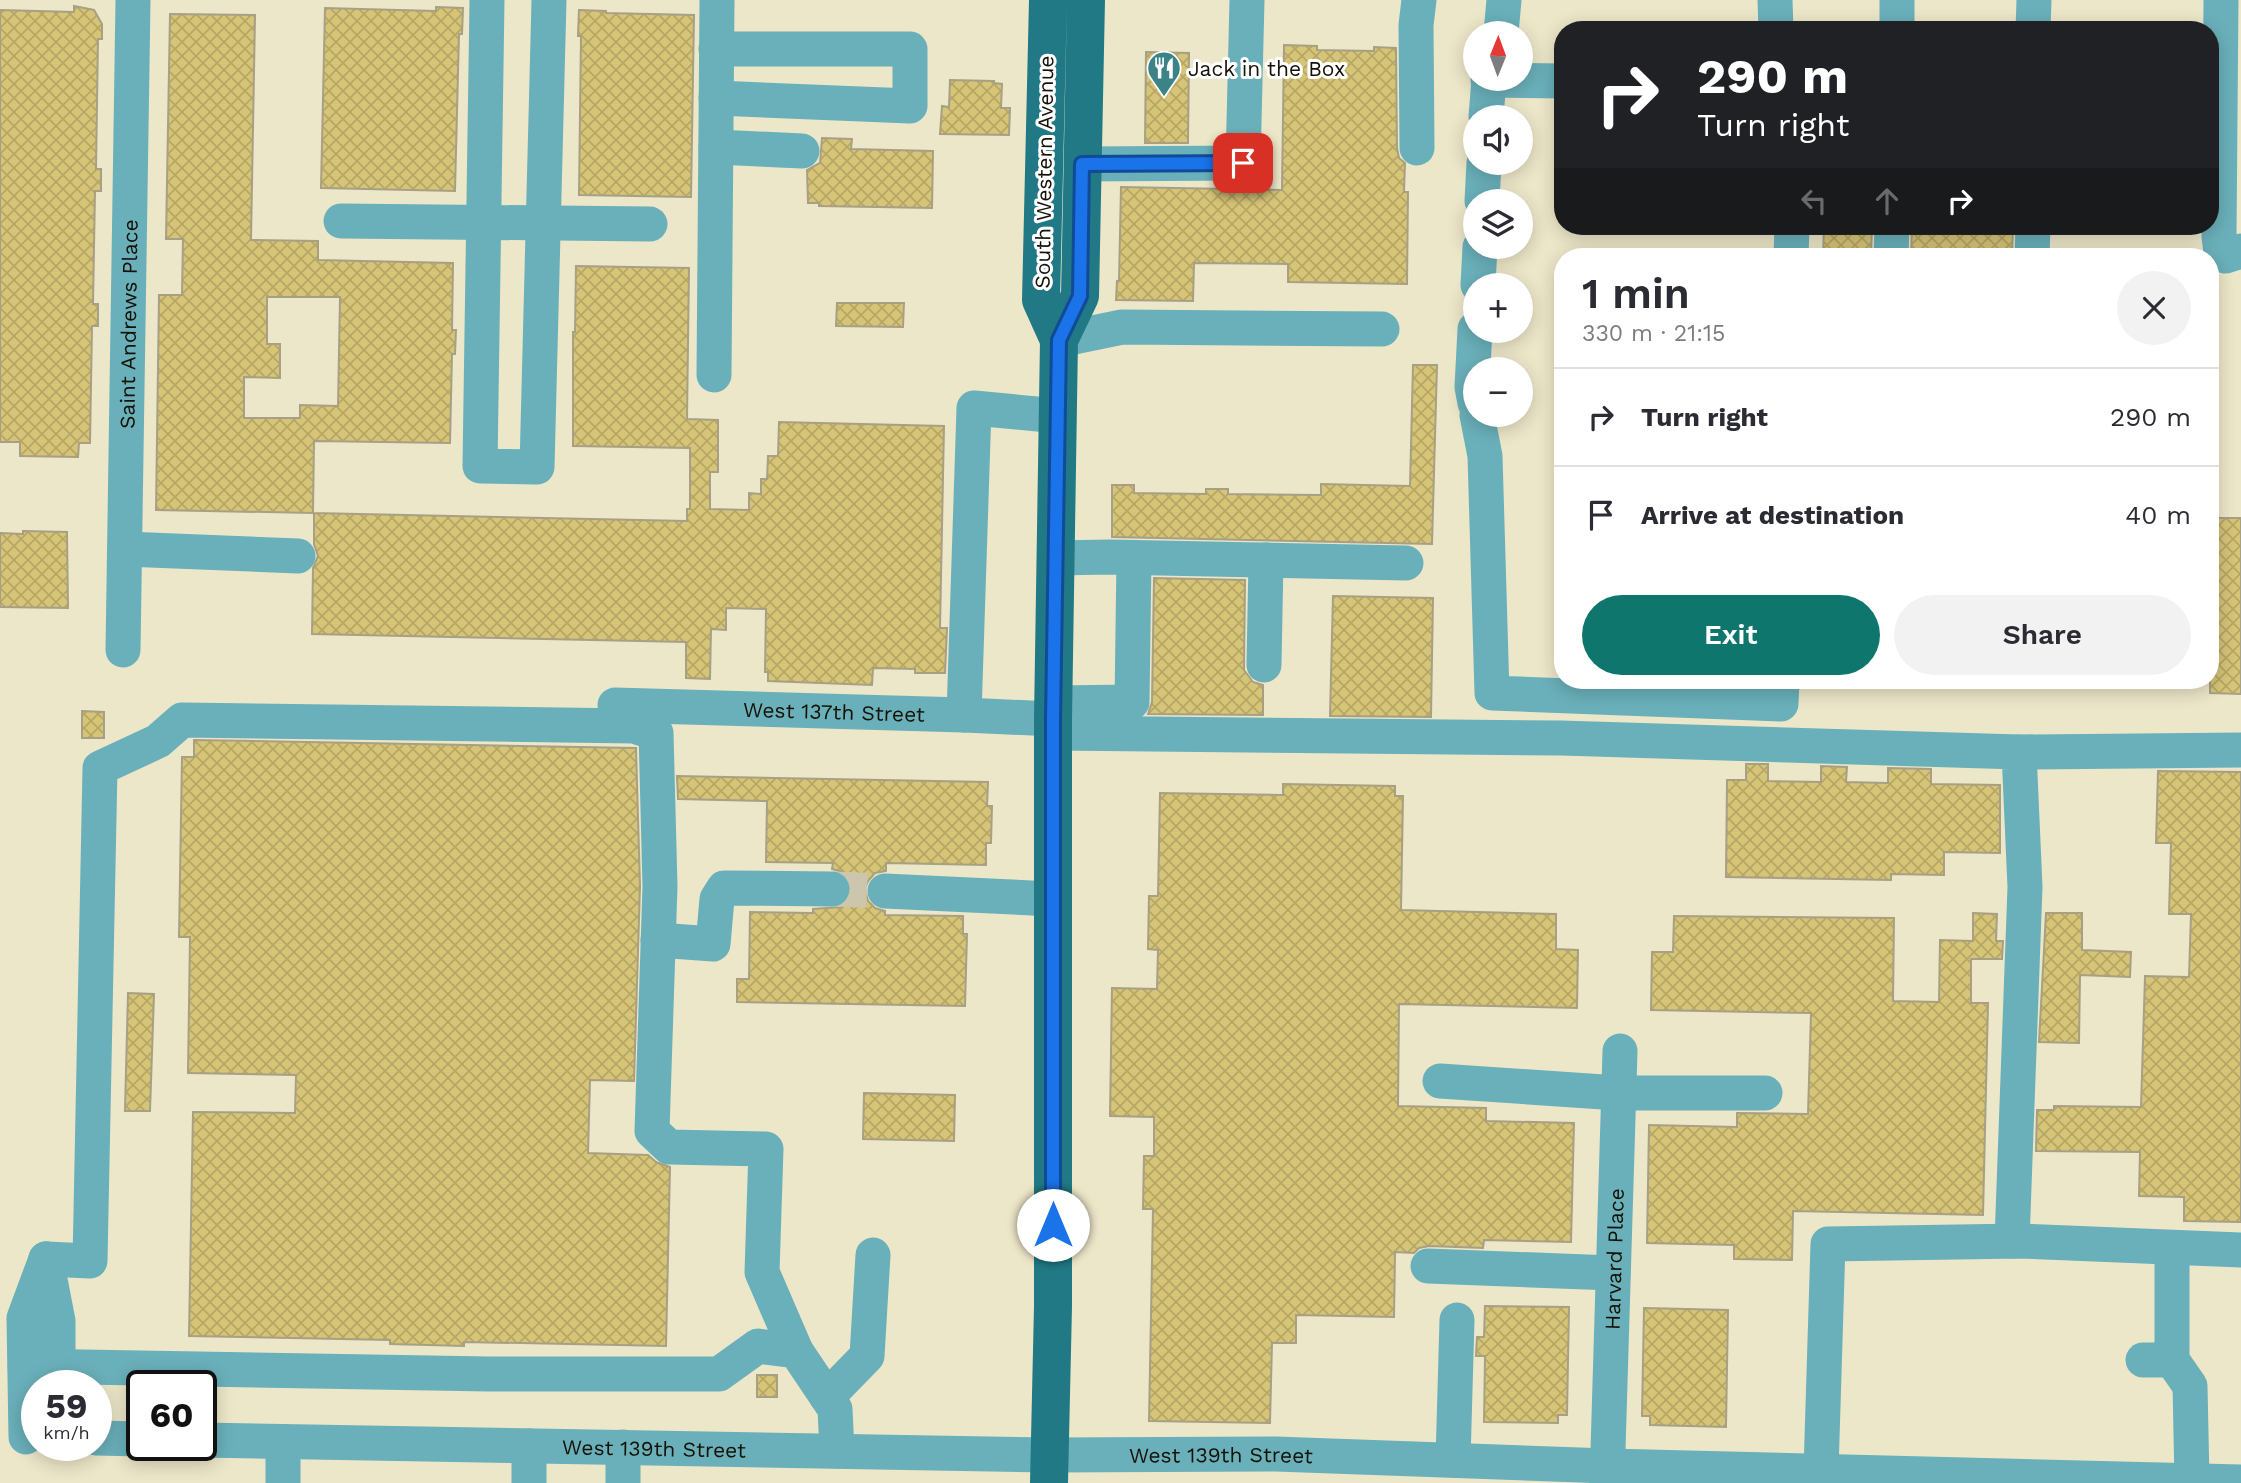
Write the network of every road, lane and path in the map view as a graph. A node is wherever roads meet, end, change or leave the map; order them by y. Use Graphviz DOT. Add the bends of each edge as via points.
graph roads {
  1 [pos="134,0"];
  2 [pos="487,0"];
  3 [pos="549,0"];
  4 [pos="717,0"];
  5 [pos="1048,0"];
  6 [pos="1086,0"];
  7 [pos="1247,0"];
  8 [pos="1419,0"];
  9 [pos="1504,0"];
  10 [pos="1775,0"];
  11 [pos="1897,0"];
  12 [pos="2034,0"];
  13 [pos="2221,0"];
  14 [pos="1503,21"];
  15 [pos="1776,21"];
  16 [pos="1897,21"];
  17 [pos="2033,21"];
  18 [pos="716,49"];
  19 [pos="2230,51"];
  20 [pos="1533,80"];
  21 [pos="1554,81"];
  22 [pos="716,98"];
  23 [pos="716,148"];
  24 [pos="1417,148"];
  25 [pos="802,151"];
  26 [pos="1082,164"];
  27 [pos="341,221"];
  28 [pos="485,222"];
  29 [pos="543,223"];
  30 [pos="650,224"];
  31 [pos="2231,251"];
  32 [pos="1382,329"];
  33 [pos="1059,340"];
  34 [pos="713,375"];
  35 [pos="1058,416"];
  36 [pos="1479,427"];
  37 [pos="125,549"];
  38 [pos="298,556"];
  39 [pos="1055,558"];
  40 [pos="1134,558"];
  41 [pos="1266,560"];
  42 [pos="1406,563"];
  43 [pos="123,650"];
  44 [pos="1264,665"];
  45 [pos="1782,689"];
  46 [pos="615,705"];
  47 [pos="964,715"];
  48 [pos="1053,719"];
  49 [pos="2241,750"];
  50 [pos="2019,752"];
  51 [pos="832,889"];
  52 [pos="885,891"];
  53 [pos="1053,899"];
  54 [pos="658,940"];
  55 [pos="1620,1051"];
  56 [pos="1440,1081"];
  57 [pos="1618,1093"];
  58 [pos="1765,1093"];
  59 [pos="2012,1241"];
  60 [pos="2172,1248"];
  61 [pos="2241,1250"];
  62 [pos="873,1255"];
  63 [pos="46,1259"];
  64 [pos="1427,1266"];
  65 [pos="1613,1273"];
  66 [pos="12,1312"];
  67 [pos="1457,1320"];
  68 [pos="796,1351"];
  69 [pos="45,1370"];
  70 [pos="48,1370"];
  71 [pos="112,1373"];
  72 [pos="827,1397"];
  73 [pos="217,1440"];
  74 [pos="283,1441"];
  75 [pos="529,1446"];
  76 [pos="623,1447"];
  77 [pos="837,1451"];
  78 [pos="1453,1460"];
  79 [pos="1275,1468"];
  80 [pos="1050,1469"];
  81 [pos="1821,1471"];
  82 [pos="1608,1474"];
  83 [pos="1944,1479"];
  84 [pos="1990,1479"];
  85 [pos="2143,1481"];
  86 [pos="2184,1481"];
  87 [pos="529,1482"];
  88 [pos="2241,1482"];
  89 [pos="283,1483"];
  90 [pos="623,1483"];
  1 -- 37 [label="street, Saint Andrews Place"];
  2 -- 28 [label="street"];
  3 -- 29 [label="street"];
  4 -- 18 [label="street"];
  5 -- 33 [label="main road, South Western Avenue" via="1041,300"];
  6 -- 26 [label="main road, South Western Avenue"];
  7 -- 26 [label="street" via="1243,163"];
  8 -- 24 [label="street"];
  9 -- 14 [label="street"];
  10 -- 15 [label="street"];
  11 -- 16 [label="street"];
  12 -- 17 [label="street"];
  13 -- 19 [label="street"];
  18 -- 22 [label="street"];
  18 -- 22 [label="street" via="910,49 910,106"];
  19 -- 31 [label="street" via="2219,237"];
  20 -- 21 [label="street"];
  22 -- 23 [label="street"];
  23 -- 25 [label="street"];
  23 -- 34 [label="street"];
  26 -- 33 [label="main road, South Western Avenue" via="1080,296"];
  27 -- 28 [label="street"];
  28 -- 29 [label="street"];
  28 -- 29 [label="street" via="480,466 537,467"];
  29 -- 30 [label="street"];
  32 -- 33 [label="street" via="1122,327"];
  33 -- 35 [label="main road, South Western Avenue"];
  35 -- 39 [label="main road, South Western Avenue"];
  35 -- 47 [label="street" via="974,408"];
  36 -- 45 [label="street" via="1485,456 1492,693 1781,704"];
  37 -- 38 [label="street"];
  37 -- 43 [label="street, Saint Andrews Place"];
  39 -- 40 [label="street"];
  39 -- 48 [label="main road, South Western Avenue"];
  40 -- 41 [label="street"];
  40 -- 48 [label="street" via="1132,702"];
  41 -- 42 [label="street"];
  41 -- 44 [label="street"];
  46 -- 47 [label="street, West 137th Street"];
  47 -- 48 [label="street, West 137th Street"];
  48 -- 50 [label="street"];
  48 -- 53 [label="main road, South Western Avenue"];
  49 -- 50 [label="street"];
  50 -- 59 [label="street" via="2025,887"];
  51 -- 54 [label="street" via="724,888 717,899 713,944"];
  52 -- 53 [label="street"];
  53 -- 80 [label="main road, South Western Avenue"];
  54 -- 63 [label="street" via="656,733 634,726 182,720 158,741 100,768 90,1261"];
  54 -- 68 [label="street" via="652,1131 669,1147 766,1149 762,1272"];
  55 -- 57 [label="street, Harvard Place"];
  56 -- 57 [label="street"];
  57 -- 58 [label="street"];
  57 -- 65 [label="street, Harvard Place"];
  59 -- 60 [label="street"];
  59 -- 81 [label="street" via="1828,1244"];
  60 -- 61 [label="street"];
  60 -- 86 [label="street" via="2157,1360 2190,1386"];
  62 -- 72 [label="street" via="867,1356"];
  63 -- 66 [label="street"];
  63 -- 70 [label="street" via="58,1321"];
  64 -- 65 [label="street"];
  65 -- 82 [label="street, Harvard Place"];
  66 -- 69 [label="street"];
  67 -- 78 [label="street"];
  68 -- 71 [label="street" via="758,1346 719,1374"];
  68 -- 72 [label="street"];
  72 -- 77 [label="street" via="835,1409"];
  73 -- 74 [label="street, West 139th Street"];
  74 -- 75 [label="street, West 139th Street"];
  74 -- 89 [label="street"];
  75 -- 76 [label="street, West 139th Street"];
  75 -- 87 [label="street"];
  76 -- 77 [label="street, West 139th Street"];
  76 -- 90 [label="street"];
  77 -- 80 [label="street, West 139th Street"];
  78 -- 79 [label="street, West 139th Street"];
  78 -- 82 [label="street, West 139th Street"];
  79 -- 80 [label="street, West 139th Street"];
  81 -- 82 [label="street, West 139th Street"];
  81 -- 83 [label="street, West 139th Street"];
  83 -- 84 [label="street, West 139th Street"];
  84 -- 85 [label="street, West 139th Street"];
  85 -- 86 [label="street, West 139th Street"];
  86 -- 88 [label="street, West 139th Street"];
}
